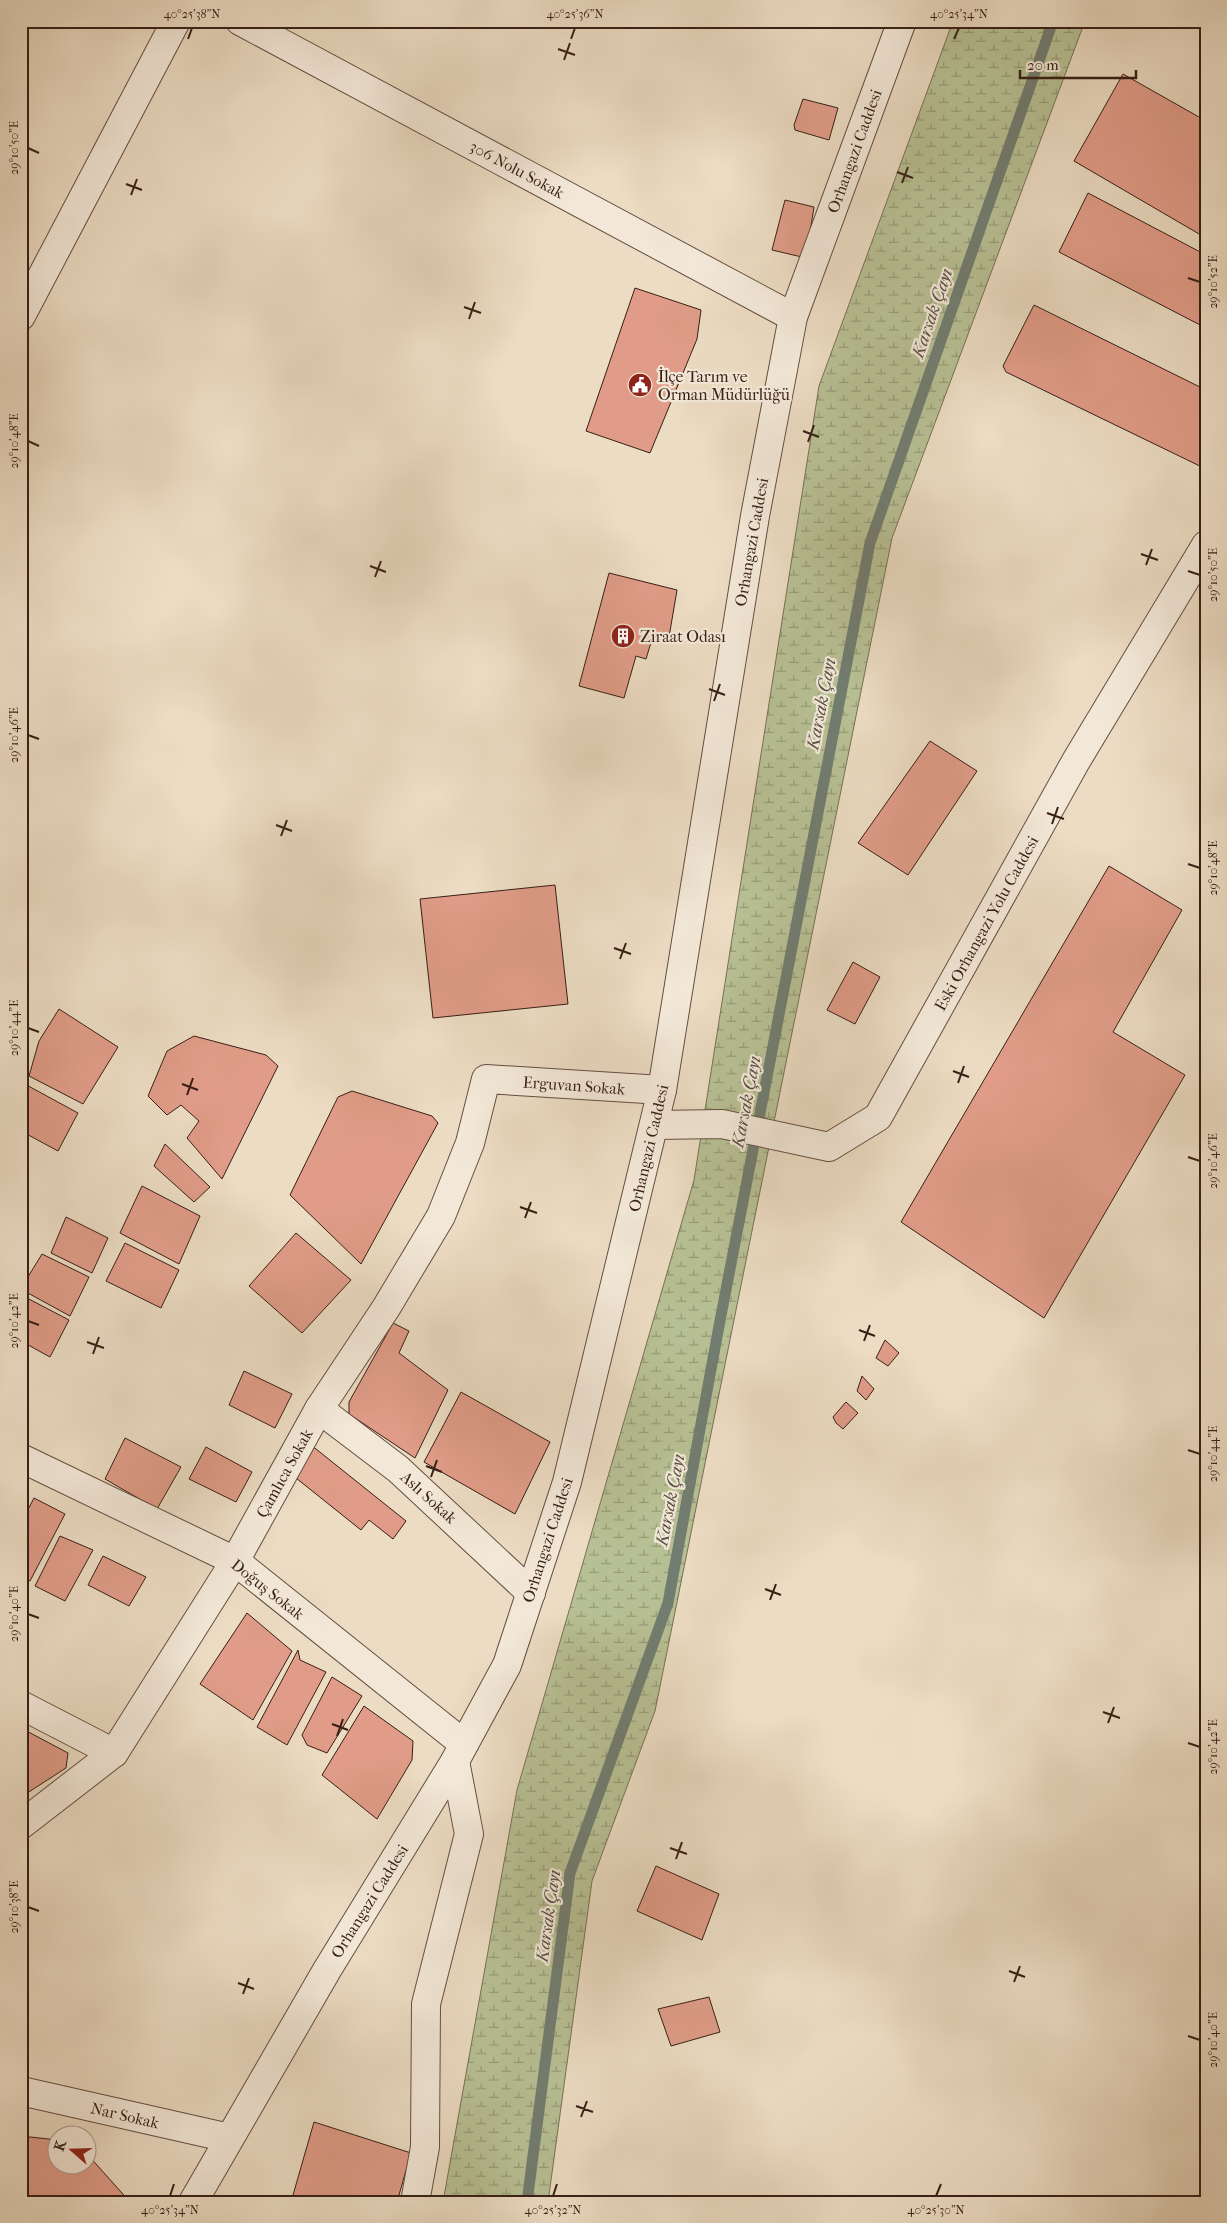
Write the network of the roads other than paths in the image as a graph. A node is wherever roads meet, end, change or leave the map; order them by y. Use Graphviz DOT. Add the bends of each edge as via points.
graph roads {
  1 [pos="176,21"];
  2 [pos="240,21"];
  3 [pos="902,21"];
  4 [pos="21,316"];
  5 [pos="793,317"];
  6 [pos="1206,545"];
  7 [pos="486,1079"];
  8 [pos="662,1090"];
  9 [pos="655,1125"];
  10 [pos="319,1410"];
  11 [pos="21,1458"];
  12 [pos="235,1561"];
  13 [pos="530,1593"];
  14 [pos="21,1705"];
  15 [pos="114,1753"];
  16 [pos="460,1753"];
  17 [pos="21,1825"];
  18 [pos="21,2091"];
  19 [pos="229,2138"];
  20 [pos="193,2202"];
  21 [pos="415,2202"];
  1 -- 4 [label="street"];
  2 -- 5 [label="street, 306 Nolu Sokak"];
  3 -- 5 [label="street, Orhangazi Caddesi"];
  5 -- 8 [label="street, Orhangazi Caddesi" via="755,516"];
  6 -- 9 [label="street, Eski Orhangazi Yolu Caddesi" via="1076,761 878,1117 829,1147 722,1124"];
  7 -- 8 [label="street, Erguvan Sokak"];
  7 -- 10 [label="street, Çamlıca Sokak" via="470,1143 442,1216"];
  8 -- 9 [label="street, Orhangazi Caddesi"];
  9 -- 13 [label="street, Orhangazi Caddesi" via="567,1482"];
  10 -- 12 [label="street, Çamlıca Sokak"];
  10 -- 13 [label="street, Aslı Sokak" via="398,1469"];
  11 -- 12 [label="street, Doğuş Sokak"];
  12 -- 15 [label="street, Çamlıca Sokak"];
  12 -- 16 [label="street, Doğuş Sokak"];
  13 -- 16 [label="street, Orhangazi Caddesi" via="507,1665"];
  14 -- 15 [label="street"];
  15 -- 17 [label="street, Çamlıca Sokak"];
  16 -- 19 [label="street, Orhangazi Caddesi"];
  16 -- 21 [label="street" via="469,1834 426,2004 425,2148"];
  18 -- 19 [label="street, Nar Sokak"];
  19 -- 20 [label="street, Orhangazi Caddesi"];
}
